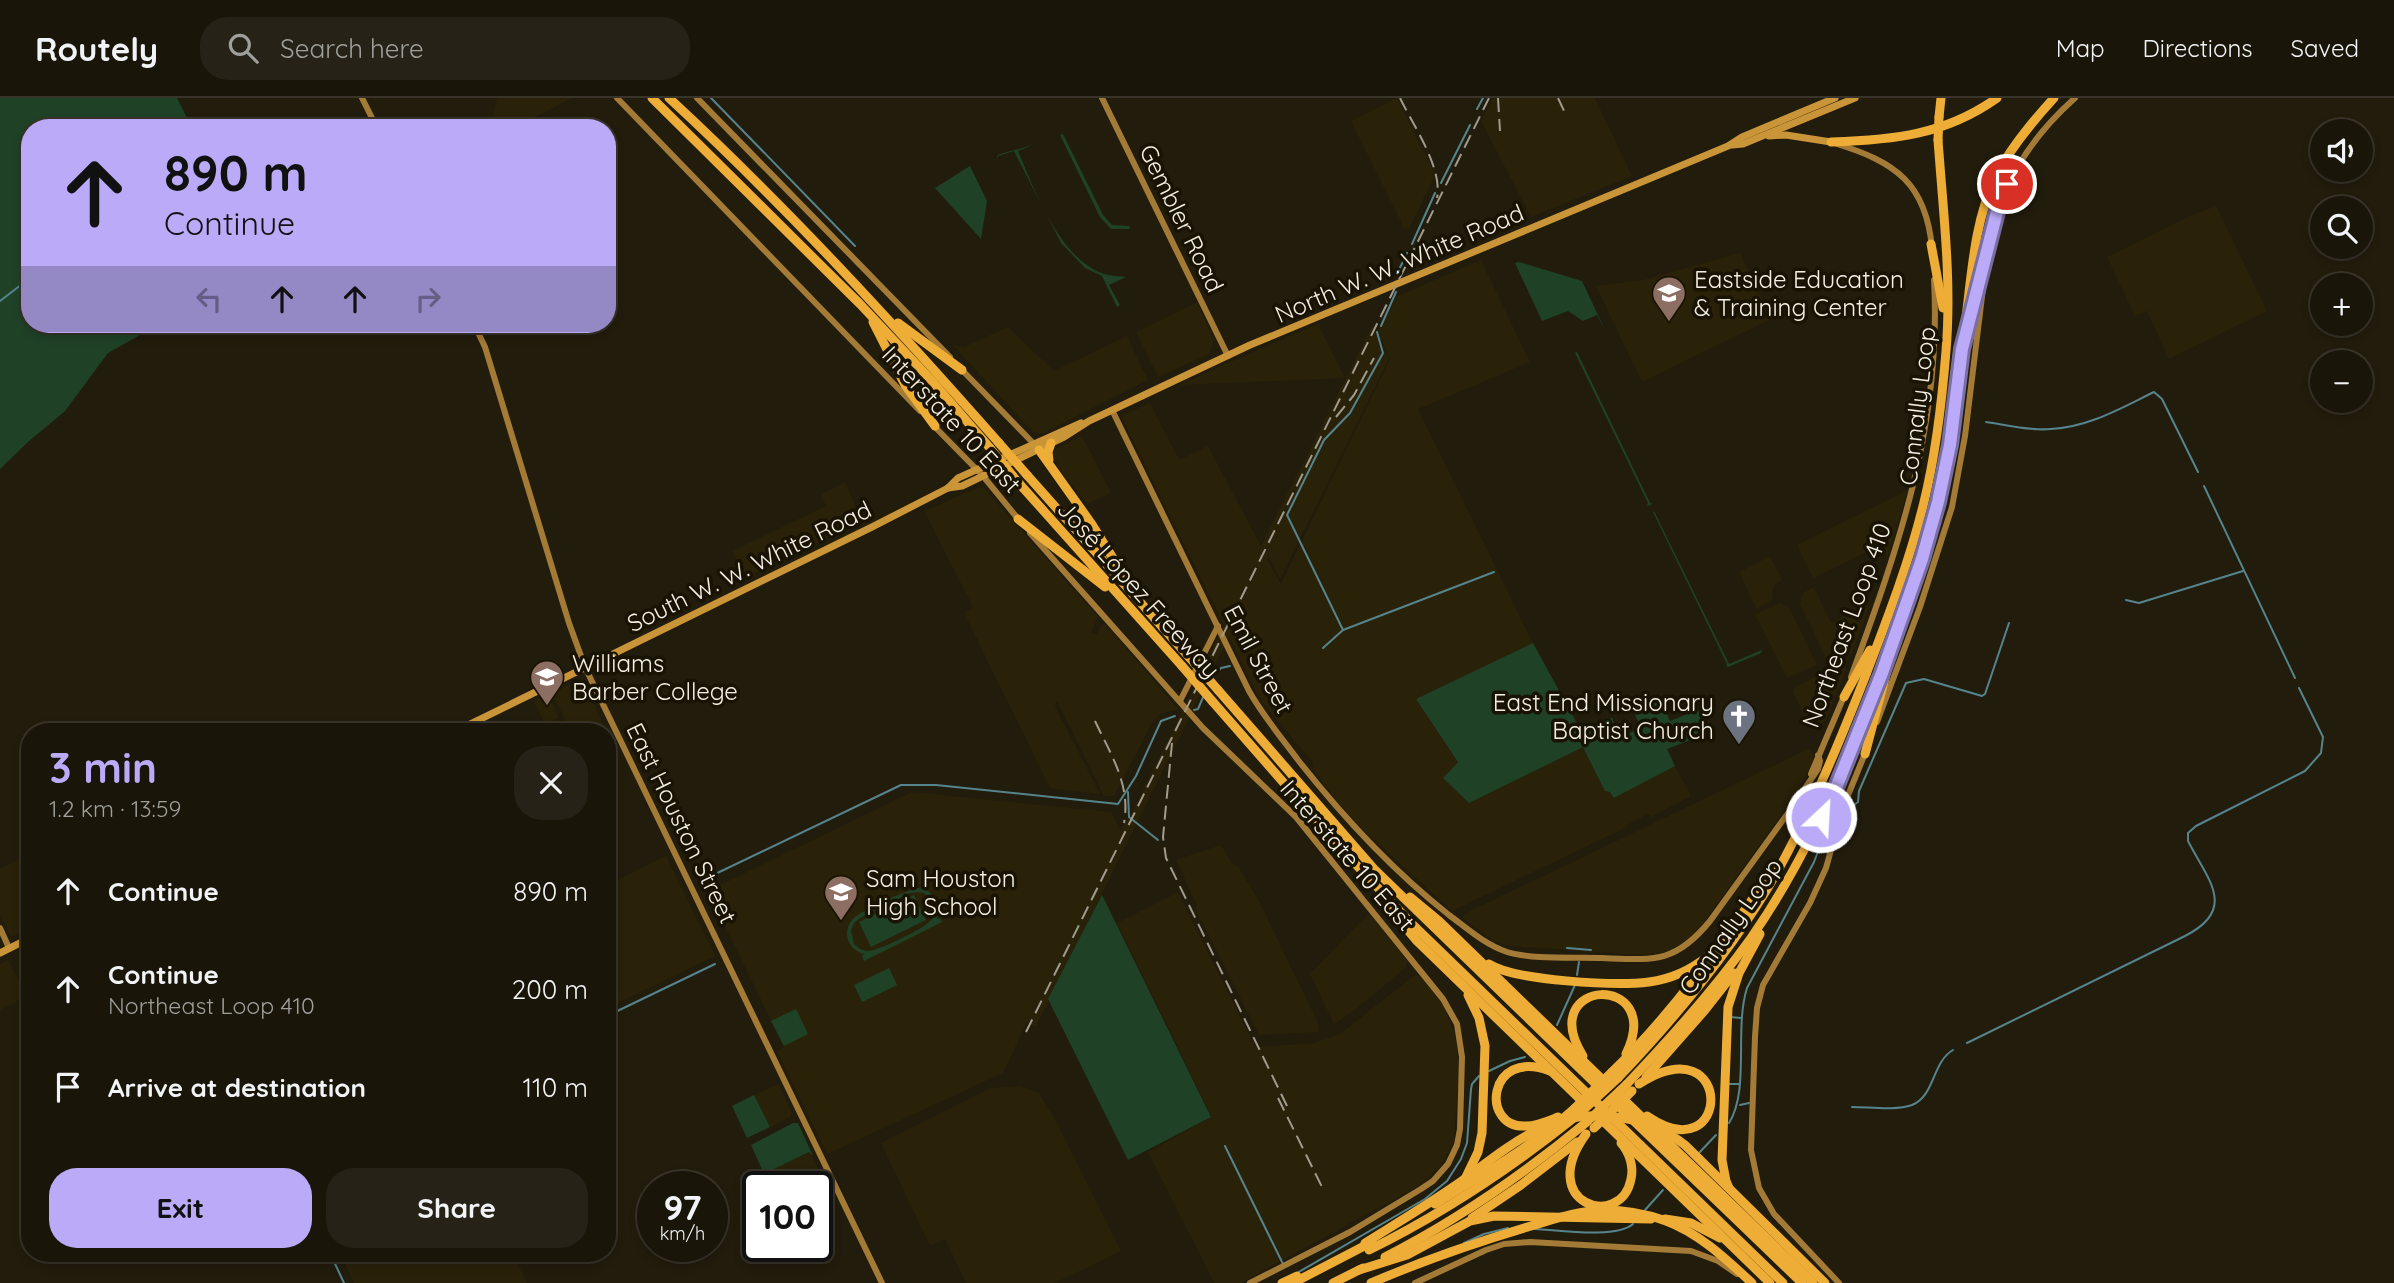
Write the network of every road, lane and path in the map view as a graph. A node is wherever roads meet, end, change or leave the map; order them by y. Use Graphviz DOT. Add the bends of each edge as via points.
graph roads {
  1 [pos="362,98"];
  2 [pos="617,98"];
  3 [pos="652,98"];
  4 [pos="669,98"];
  5 [pos="697,98"];
  6 [pos="1102,98"];
  7 [pos="1835,98"];
  8 [pos="1855,98"];
  9 [pos="1997,98"];
  10 [pos="2054,98"];
  11 [pos="2075,98"];
  12 [pos="1940,105"];
  13 [pos="372,119"];
  14 [pos="1761,136"];
  15 [pos="1831,142"];
  16 [pos="1728,146"];
  17 [pos="1989,241"];
  18 [pos="1931,244"];
  19 [pos="860,303"];
  20 [pos="885,313"];
  21 [pos="478,333"];
  22 [pos="1947,349"];
  23 [pos="1962,349"];
  24 [pos="1228,356"];
  25 [pos="962,370"];
  26 [pos="1112,410"];
  27 [pos="1089,421"];
  28 [pos="935,426"];
  29 [pos="1051,443"];
  30 [pos="1036,446"];
  31 [pos="1051,465"];
  32 [pos="976,470"];
  33 [pos="983,476"];
  34 [pos="947,488"];
  35 [pos="1018,519"];
  36 [pos="1140,604"];
  37 [pos="1131,609"];
  38 [pos="1884,625"];
  39 [pos="1218,626"];
  40 [pos="1898,630"];
  41 [pos="1211,638"];
  42 [pos="1224,639"];
  43 [pos="585,667"];
  44 [pos="1844,696"];
  45 [pos="1180,701"];
  46 [pos="472,723"];
  47 [pos="612,723"];
  48 [pos="616,731"];
  49 [pos="1865,754"];
  50 [pos="1792,843"];
  51 [pos="1346,854"];
  52 [pos="1374,869"];
  53 [pos="1793,871"];
  54 [pos="1454,918"];
  55 [pos="0,928"];
  56 [pos="21,942"];
  57 [pos="9,948"];
  58 [pos="1717,949"];
  59 [pos="1752,949"];
  60 [pos="0,953"];
  61 [pos="1472,953"];
  62 [pos="1461,984"];
  63 [pos="1552,1072"];
  64 [pos="1616,1072"];
  65 [pos="1597,1074"];
  66 [pos="1632,1087"];
  67 [pos="1631,1107"];
  68 [pos="1577,1111"];
  69 [pos="1607,1125"];
  70 [pos="1589,1128"];
  71 [pos="1450,1195"];
  72 [pos="1748,1220"];
  73 [pos="1453,1231"];
  74 [pos="1752,1265"];
  75 [pos="1359,1270"];
  76 [pos="1803,1279"];
  77 [pos="882,1283"];
  78 [pos="1250,1283"];
  79 [pos="1282,1283"];
  80 [pos="1293,1283"];
  81 [pos="1301,1283"];
  82 [pos="1333,1283"];
  83 [pos="1371,1283"];
  84 [pos="1415,1283"];
  85 [pos="1746,1283"];
  86 [pos="1752,1283"];
  87 [pos="1770,1283"];
  88 [pos="1783,1283"];
  89 [pos="1815,1283"];
  90 [pos="1825,1283"];
  91 [pos="1839,1283"];
  1 -- 13 [label="main road"];
  2 -- 28 [label="main road, Interstate 10 East"];
  3 -- 19 [label="highway, José López Freeway"];
  4 -- 20 [label="highway, José López Freeway"];
  5 -- 25 [label="main road, Interstate 10 East"];
  6 -- 24 [label="main road, Gembler Road"];
  7 -- 16 [label="main road, North W. W. White Road"];
  8 -- 14 [label="main road, North W. W. White Road"];
  9 -- 15 [label="highway" via="1969,115 1919,134"];
  10 -- 23 [label="highway, Connally Loop" via="2019,139 1985,205 1974,247"];
  11 -- 17 [label="main road" via="2036,137 2013,171"];
  12 -- 22 [label="highway, Connally Loop, bridge"];
  14 -- 15 [label="main road, North W. W. White Road"];
  14 -- 16 [label="main road, North W. W. White Road"];
  15 -- 18 [label="main road, Northeast Loop 410" via="1882,160 1903,178 1923,207"];
  16 -- 24 [label="main road, North W. W. White Road"];
  17 -- 23 [label="highway"];
  17 -- 49 [label="main road" via="1952,507"];
  18 -- 22 [label="highway"];
  18 -- 44 [label="main road, Northeast Loop 410" via="1936,326 1923,447 1893,563"];
  19 -- 28 [label="highway" via="912,397"];
  19 -- 37 [label="highway, José López Freeway, bridge"];
  20 -- 25 [label="highway"];
  20 -- 36 [label="highway, José López Freeway, bridge"];
  21 -- 43 [label="main road, East Houston Street"];
  22 -- 38 [label="highway, Connally Loop" via="1926,495"];
  23 -- 40 [label="highway, Connally Loop" via="1938,502"];
  24 -- 26 [label="main road, North W. W. White Road"];
  25 -- 30 [label="main road, Interstate 10 East"];
  26 -- 27 [label="main road, North W. W. White Road"];
  26 -- 39 [label="main road, Emil Street"];
  27 -- 29 [label="main road, North W. W. White Road"];
  27 -- 30 [label="main road, North W. W. White Road"];
  28 -- 32 [label="main road, Interstate 10 East"];
  29 -- 30 [label="main road, North W. W. White Road"];
  29 -- 31 [label="highway"];
  30 -- 31 [label="highway"];
  30 -- 32 [label="main road, South W. W. White Road"];
  30 -- 33 [label="main road, North W. W. White Road"];
  31 -- 36 [label="highway"];
  32 -- 33 [label="main road, Interstate 10 East"];
  32 -- 34 [label="main road, South W. W. White Road"];
  33 -- 34 [label="main road, South W. W. White Road"];
  33 -- 35 [label="main road, Interstate 10 East"];
  34 -- 43 [label="main road, South W. W. White Road"];
  35 -- 37 [label="highway"];
  35 -- 45 [label="main road, Interstate 10 East"];
  36 -- 52 [label="highway, José López Freeway, bridge"];
  37 -- 51 [label="highway, José López Freeway, bridge"];
  38 -- 44 [label="highway"];
  38 -- 50 [label="highway, Connally Loop" via="1849,722"];
  39 -- 41 [label="main road"];
  39 -- 42 [label="main road, Emil Street"];
  40 -- 49 [label="highway"];
  40 -- 53 [label="highway, Connally Loop" via="1833,795"];
  41 -- 42 [label="main road"];
  41 -- 45 [label="main road"];
  42 -- 54 [label="main road, Emil Street" via="1257,706 1336,808 1414,886"];
  43 -- 46 [label="main road, South W. W. White Road"];
  43 -- 47 [label="main road, East Houston Street"];
  44 -- 54 [label="main road, Northeast Loop 410" via="1818,755 1819,765 1710,921 1688,945 1655,959 1521,955 1491,945"];
  45 -- 78 [label="main road, Interstate 10 East" via="1296,817 1450,1008 1461,1044 1457,1144 1433,1181 1350,1232"];
  48 -- 77 [label="main road, East Houston Street"];
  49 -- 91 [label="main road" via="1842,810 1826,868 1763,985 1757,1009 1751,1150 1755,1173 1766,1203"];
  50 -- 58 [label="highway"];
  50 -- 64 [label="highway, Connally Loop" via="1714,967 1649,1044"];
  51 -- 62 [label="highway" via="1417,941"];
  51 -- 88 [label="highway, José López Freeway" via="1411,923"];
  52 -- 61 [label="highway"];
  52 -- 76 [label="highway, José López Freeway"];
  53 -- 59 [label="highway"];
  53 -- 66 [label="highway, Connally Loop" via="1709,995"];
  55 -- 57 [label="main road"];
  56 -- 57 [label="main road"];
  57 -- 60 [label="main road"];
  58 -- 61 [label="highway" via="1689,970 1638,982 1534,978 1494,967"];
  58 -- 64 [label="highway"];
  59 -- 66 [label="highway" via="1705,1010"];
  59 -- 72 [label="highway" via="1728,1007 1722,1160 1726,1181"];
  61 -- 65 [label="highway"];
  62 -- 63 [label="highway"];
  62 -- 71 [label="highway" via="1476,1009 1485,1046 1482,1133 1468,1175"];
  63 -- 68 [label="highway" via="1531,1065 1513,1069 1497,1085 1499,1112 1510,1123 1526,1126"];
  63 -- 69 [label="highway"];
  64 -- 65 [label="highway" via="1632,1040 1633,1015 1619,997 1595,994 1575,1009 1571,1025 1575,1042"];
  64 -- 68 [label="highway, bridge"];
  65 -- 67 [label="highway"];
  66 -- 67 [label="highway" via="1664,1071 1685,1068 1698,1074 1712,1101 1701,1124 1680,1130"];
  66 -- 70 [label="highway, Connally Loop, bridge"];
  67 -- 72 [label="highway"];
  68 -- 71 [label="highway"];
  68 -- 81 [label="highway" via="1534,1149 1461,1201"];
  69 -- 70 [label="highway" via="1624,1146 1632,1168 1622,1198 1601,1206 1576,1195 1570,1184 1573,1154"];
  69 -- 74 [label="highway"];
  70 -- 73 [label="highway" via="1521,1185"];
  70 -- 75 [label="highway, Connally Loop" via="1424,1238"];
  71 -- 80 [label="highway"];
  72 -- 76 [label="highway"];
  73 -- 74 [label="highway" via="1470,1221 1509,1215 1669,1219 1715,1234"];
  73 -- 75 [label="highway" via="1407,1255"];
  74 -- 87 [label="highway"];
  75 -- 82 [label="highway, Connally Loop"];
  76 -- 89 [label="highway"];
  79 -- 90 [label="highway, bridge" via="1365,1243 1542,1127 1581,1118 1618,1117 1661,1129 1685,1145"];
  83 -- 86 [label="highway, bridge" via="1502,1234 1576,1213 1605,1210 1667,1221 1710,1247"];
  84 -- 85 [label="main road" via="1486,1250 1530,1242 1691,1251 1718,1261"];
}
